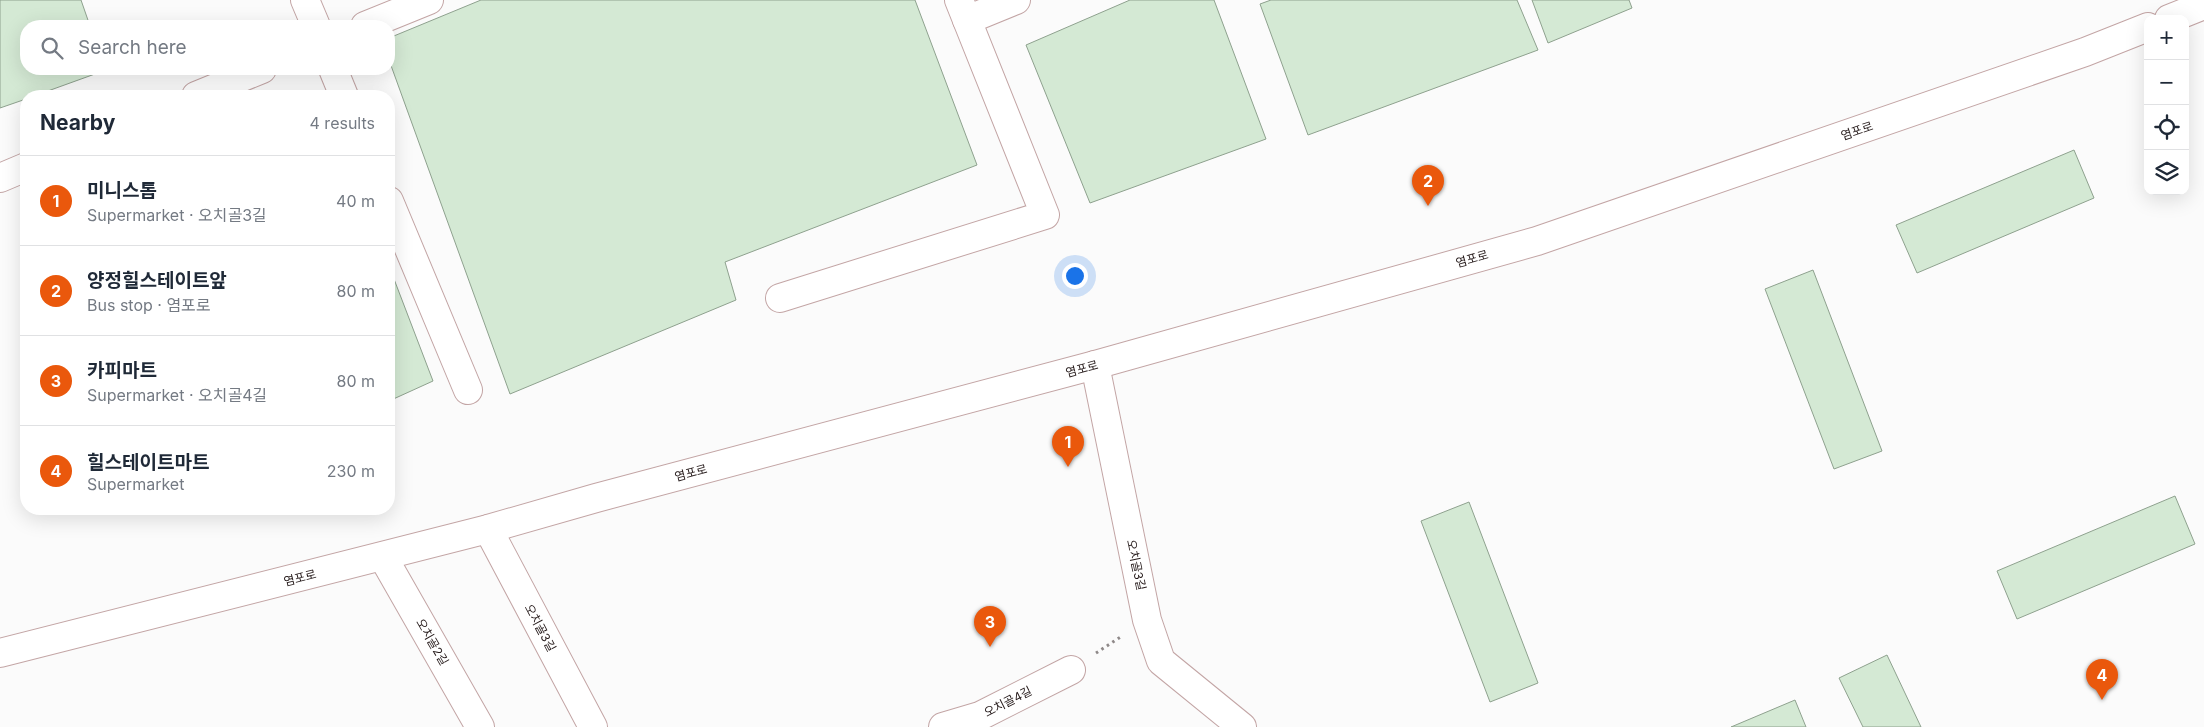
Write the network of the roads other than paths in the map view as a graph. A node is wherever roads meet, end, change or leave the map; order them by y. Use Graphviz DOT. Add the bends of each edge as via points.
graph roads {
  1 [pos="305,0"];
  2 [pos="429,0"];
  3 [pos="1016,0"];
  4 [pos="2204,5"];
  5 [pos="963,10"];
  6 [pos="2179,15"];
  7 [pos="313,20"];
  8 [pos="379,20"];
  9 [pos="2144,29"];
  10 [pos="247,75"];
  11 [pos="335,75"];
  12 [pos="211,90"];
  13 [pos="342,90"];
  14 [pos="20,170"];
  15 [pos="0,178"];
  16 [pos="395,215"];
  17 [pos="780,298"];
  18 [pos="1095,366"];
  19 [pos="468,390"];
  20 [pos="488,529"];
  21 [pos="383,557"];
  22 [pos="0,653"];
  23 [pos="1071,670"];
  24 [pos="480,727"];
  25 [pos="593,727"];
  26 [pos="943,727"];
  27 [pos="1242,727"];
  1 -- 7 [label="main road"];
  2 -- 8 [label="main road"];
  3 -- 5 [label="main road"];
  4 -- 6 [label="main road"];
  5 -- 17 [label="main road" via="1045,215"];
  9 -- 18 [label="main road, 염포로" via="2085,52 1537,241"];
  10 -- 12 [label="main road"];
  11 -- 13 [label="main road"];
  14 -- 15 [label="main road"];
  16 -- 19 [label="main road"];
  18 -- 20 [label="main road, 염포로"];
  18 -- 27 [label="main road, 오치골3길" via="1148,620 1161,661"];
  20 -- 21 [label="main road, 염포로"];
  20 -- 25 [label="main road, 오치골3길"];
  21 -- 22 [label="main road, 염포로"];
  21 -- 24 [label="main road, 오치골2길"];
  23 -- 26 [label="main road, 오치골4길" via="980,716"];
}
